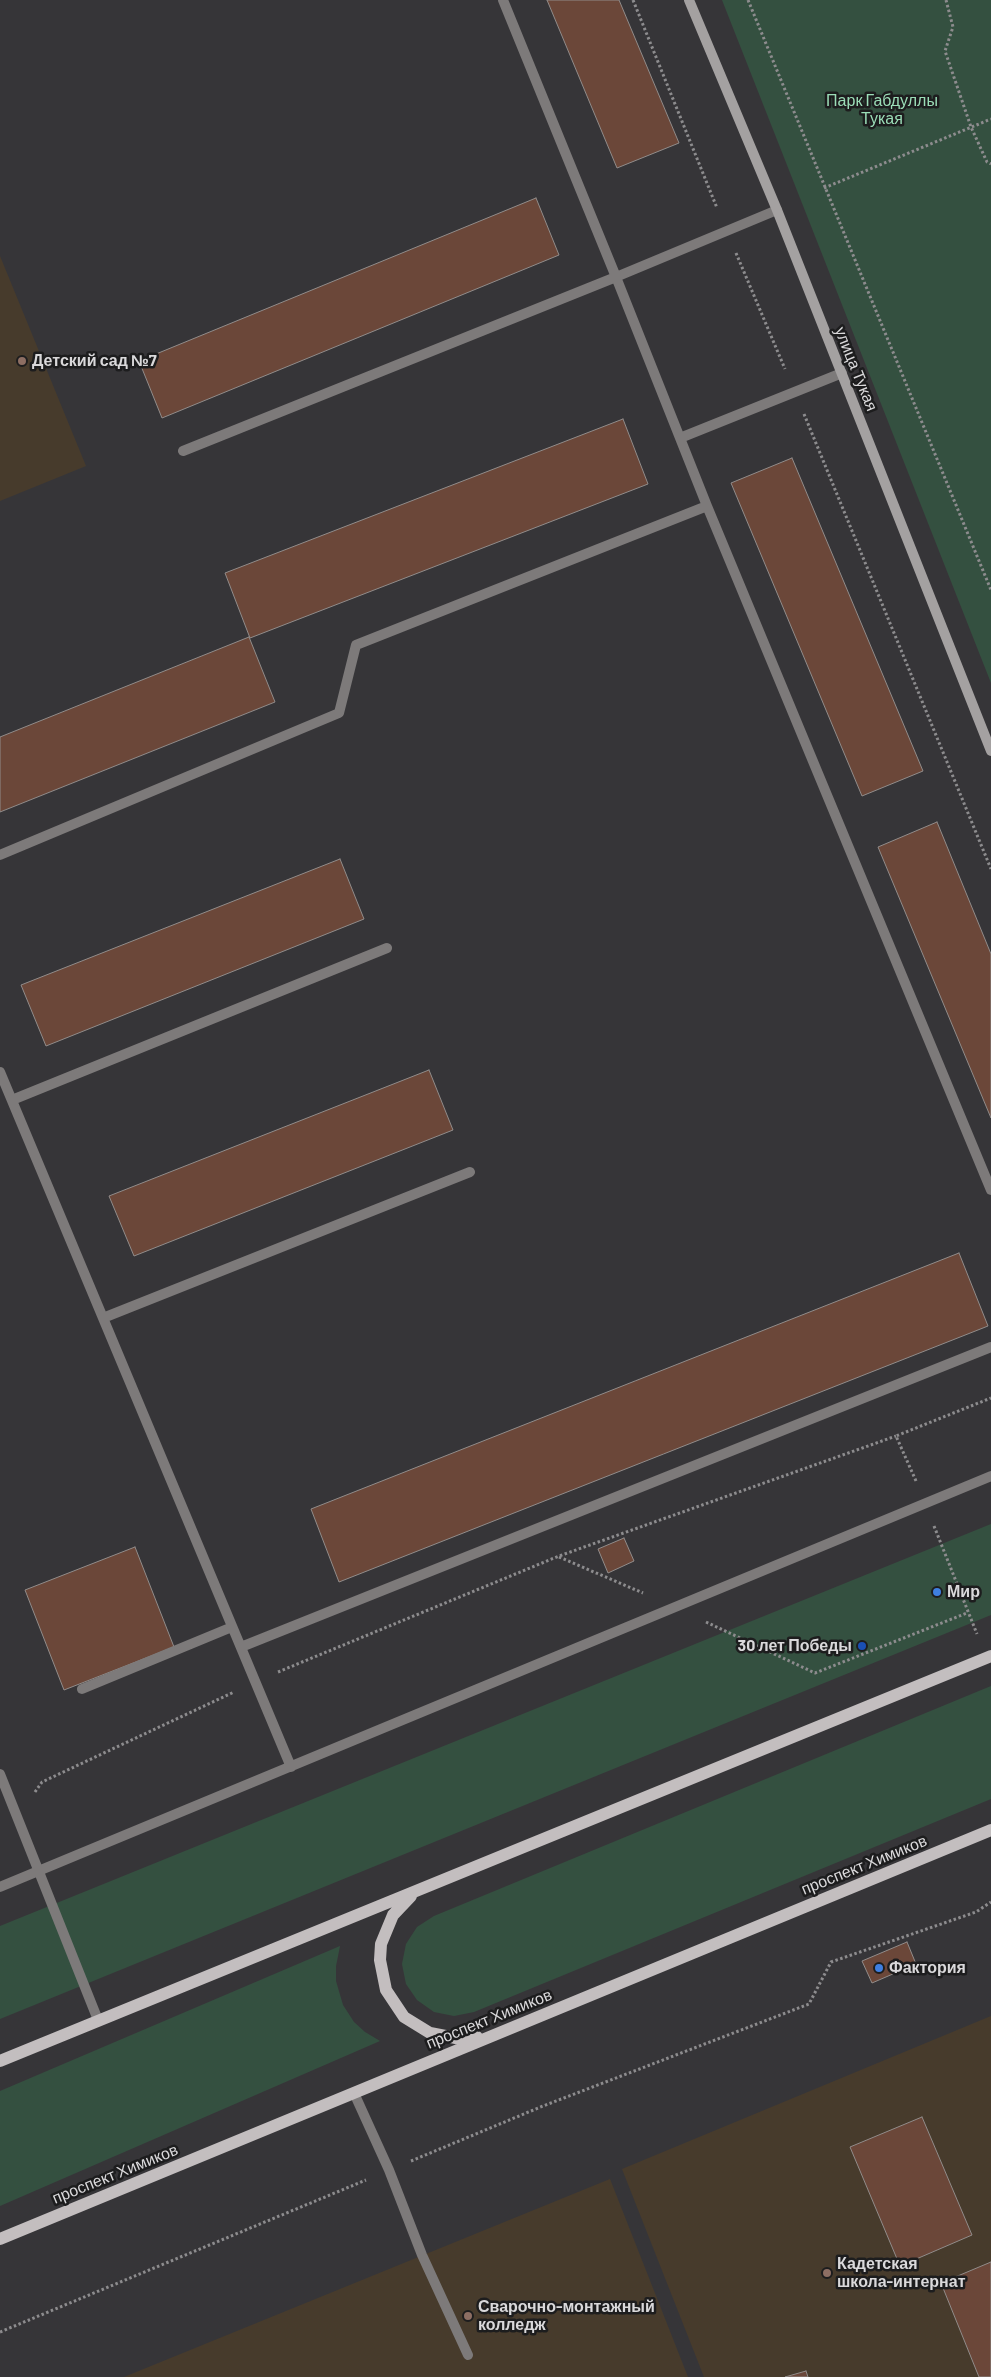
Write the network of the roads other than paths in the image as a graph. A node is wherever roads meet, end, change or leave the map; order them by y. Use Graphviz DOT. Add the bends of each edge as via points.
graph roads {
  1 [pos="503,0"];
  2 [pos="690,0"];
  3 [pos="777,210"];
  4 [pos="616,277"];
  5 [pos="842,373"];
  6 [pos="680,438"];
  7 [pos="183,451"];
  8 [pos="707,506"];
  9 [pos="991,750"];
  10 [pos="0,854"];
  11 [pos="387,948"];
  12 [pos="0,1072"];
  13 [pos="12,1100"];
  14 [pos="470,1172"];
  15 [pos="991,1190"];
  16 [pos="103,1318"];
  17 [pos="991,1347"];
  18 [pos="991,1476"];
  19 [pos="232,1627"];
  20 [pos="241,1647"];
  21 [pos="991,1656"];
  22 [pos="82,1689"];
  23 [pos="291,1767"];
  24 [pos="0,1774"];
  25 [pos="991,1830"];
  26 [pos="38,1871"];
  27 [pos="428,1886"];
  28 [pos="0,1887"];
  29 [pos="98,2020"];
  30 [pos="493,2035"];
  31 [pos="0,2061"];
  32 [pos="354,2093"];
  33 [pos="0,2239"];
  34 [pos="468,2355"];
  1 -- 4 [label="lane"];
  2 -- 3 [label="street, улица Тукая"];
  3 -- 4 [label="lane"];
  3 -- 5 [label="street, улица Тукая"];
  4 -- 6 [label="lane"];
  4 -- 7 [label="lane"];
  5 -- 6 [label="lane"];
  5 -- 9 [label="street, улица Тукая"];
  6 -- 8 [label="lane"];
  8 -- 10 [label="lane" via="356,645 339,713"];
  8 -- 15 [label="lane"];
  11 -- 13 [label="lane"];
  12 -- 13 [label="lane"];
  13 -- 16 [label="lane"];
  14 -- 16 [label="lane"];
  16 -- 19 [label="lane"];
  17 -- 20 [label="lane"];
  18 -- 23 [label="lane"];
  19 -- 20 [label="lane"];
  19 -- 22 [label="lane"];
  20 -- 23 [label="lane"];
  21 -- 27 [label="main road"];
  23 -- 26 [label="lane"];
  24 -- 26 [label="lane"];
  25 -- 30 [label="main road, проспект Химиков"];
  26 -- 28 [label="lane"];
  26 -- 29 [label="lane"];
  27 -- 29 [label="main road"];
  27 -- 30 [label="main road" via="403,1903 386,1930 380,1960 386,1990 404,2017 430,2033 461,2039"];
  29 -- 31 [label="main road"];
  30 -- 32 [label="main road, проспект Химиков"];
  32 -- 33 [label="main road, проспект Химиков"];
  32 -- 34 [label="lane"];
}
